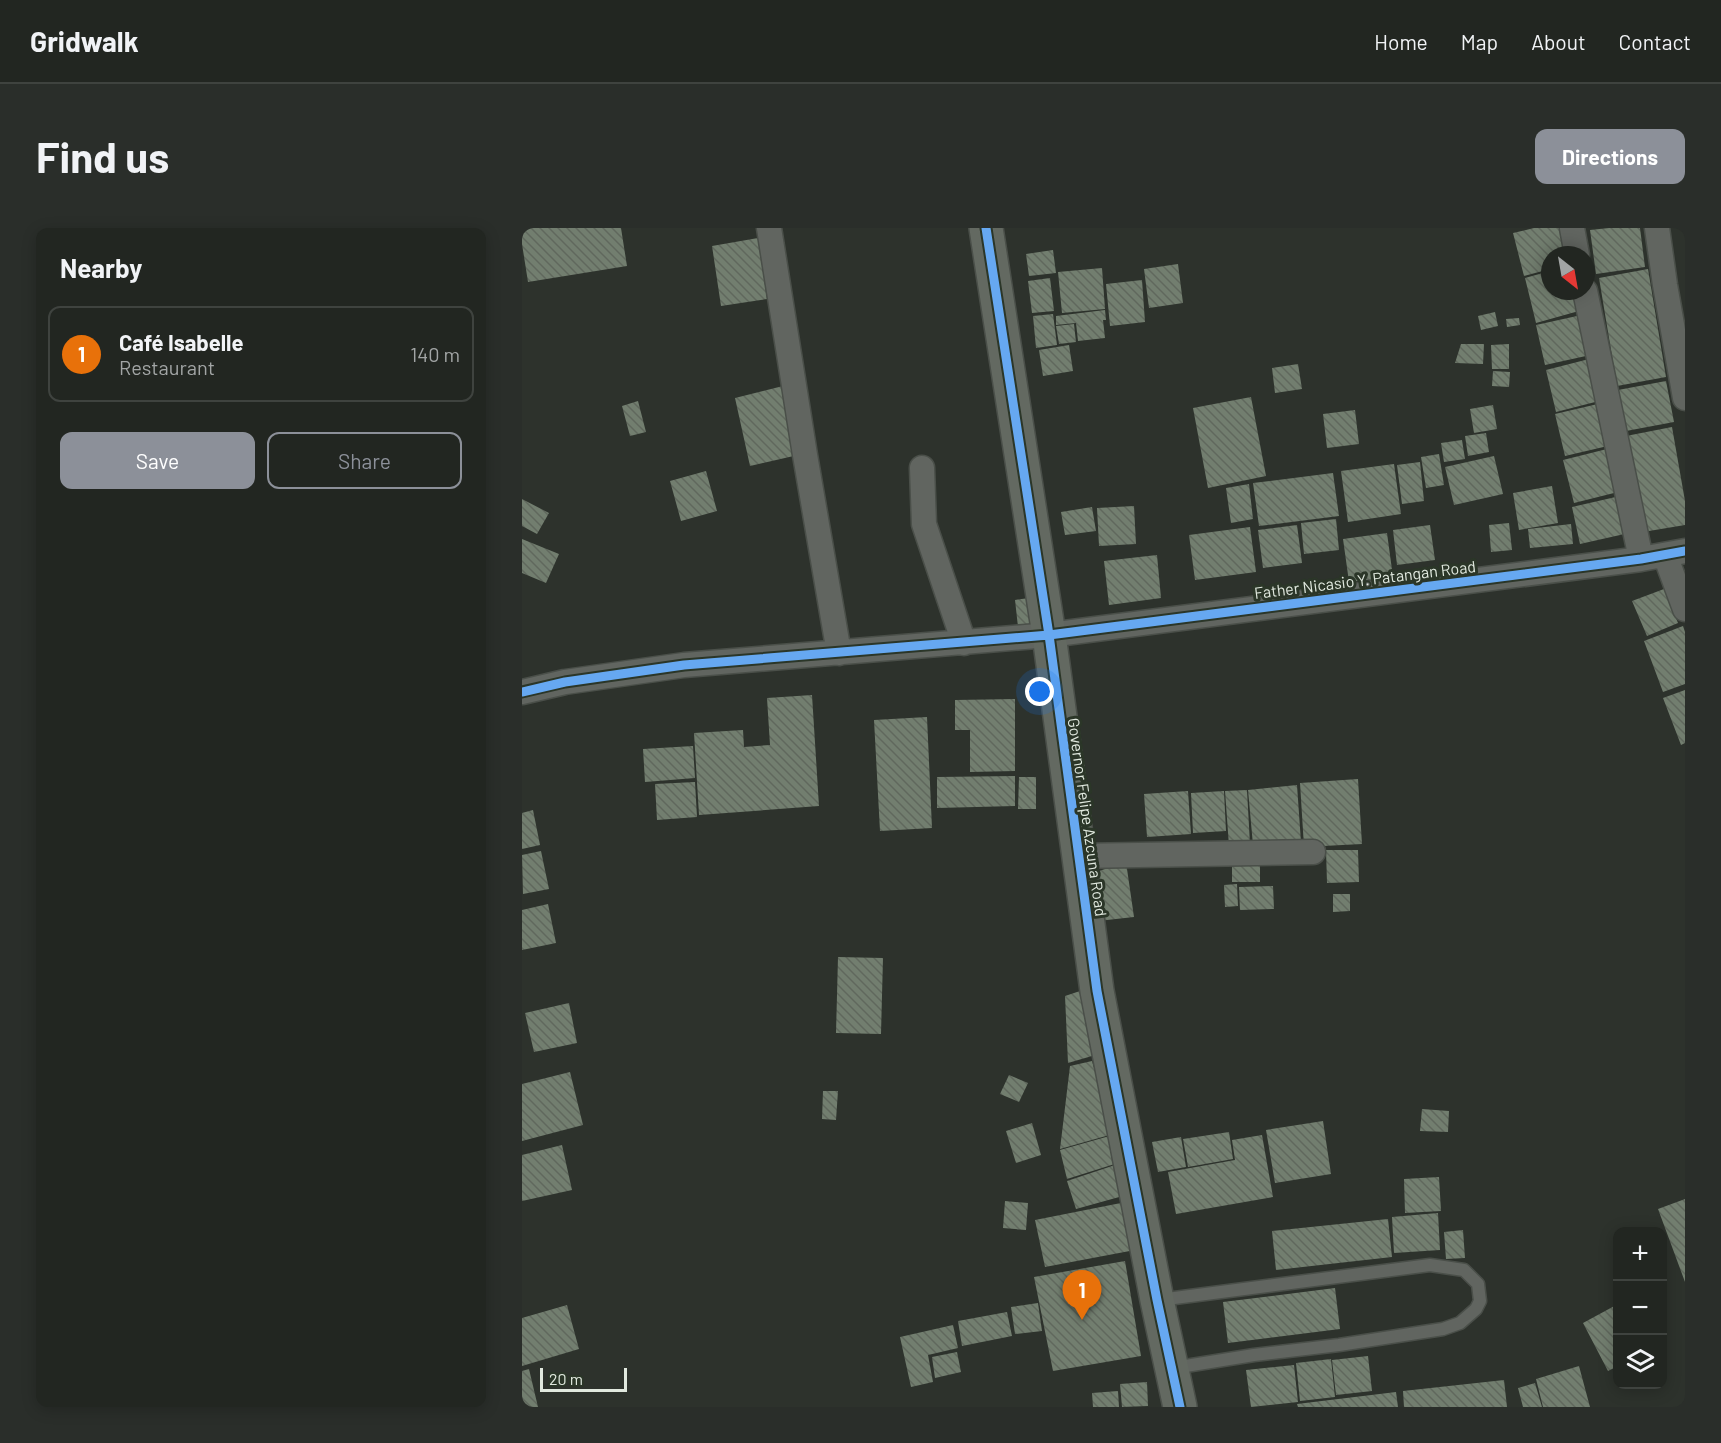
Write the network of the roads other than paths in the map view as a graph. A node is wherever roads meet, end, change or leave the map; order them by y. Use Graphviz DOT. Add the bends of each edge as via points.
graph roads {
  1 [pos="769,228"];
  2 [pos="986,228"];
  3 [pos="1572,228"];
  4 [pos="1657,228"];
  5 [pos="1575,246"];
  6 [pos="1587,300"];
  7 [pos="1685,398"];
  8 [pos="922,468"];
  9 [pos="1675,553"];
  10 [pos="1641,558"];
  11 [pos="1685,609"];
  12 [pos="1049,635"];
  13 [pos="964,643"];
  14 [pos="839,653"];
  15 [pos="522,692"];
  16 [pos="1313,852"];
  17 [pos="1078,856"];
  18 [pos="1157,1300"];
  19 [pos="1172,1368"];
  20 [pos="1180,1407"];
  1 -- 14 [label="street"];
  2 -- 12 [label="street, Governor Felipe Azcuna Road"];
  3 -- 5 [label="street"];
  4 -- 7 [label="street"];
  6 -- 10 [label="street"];
  8 -- 13 [label="street" via="924,524"];
  9 -- 10 [label="street, Father Nicasio Y. Patangan Road"];
  9 -- 11 [label="street"];
  10 -- 12 [label="street, Father Nicasio Y. Patangan Road"];
  12 -- 13 [label="street, Father Nicasio Y. Patangan Road"];
  12 -- 17 [label="street, Governor Felipe Azcuna Road"];
  13 -- 14 [label="street, Father Nicasio Y. Patangan Road"];
  14 -- 15 [label="street, Father Nicasio Y. Patangan Road" via="684,665"];
  16 -- 17 [label="street"];
  17 -- 18 [label="street, Governor Felipe Azcuna Road" via="1097,991"];
  18 -- 19 [label="street, Governor Felipe Azcuna Road"];
  18 -- 19 [label="lane" via="1430,1265 1464,1270 1478,1284 1480,1301 1476,1310 1460,1323 1443,1329"];
  19 -- 20 [label="street, Governor Felipe Azcuna Road"];
}
